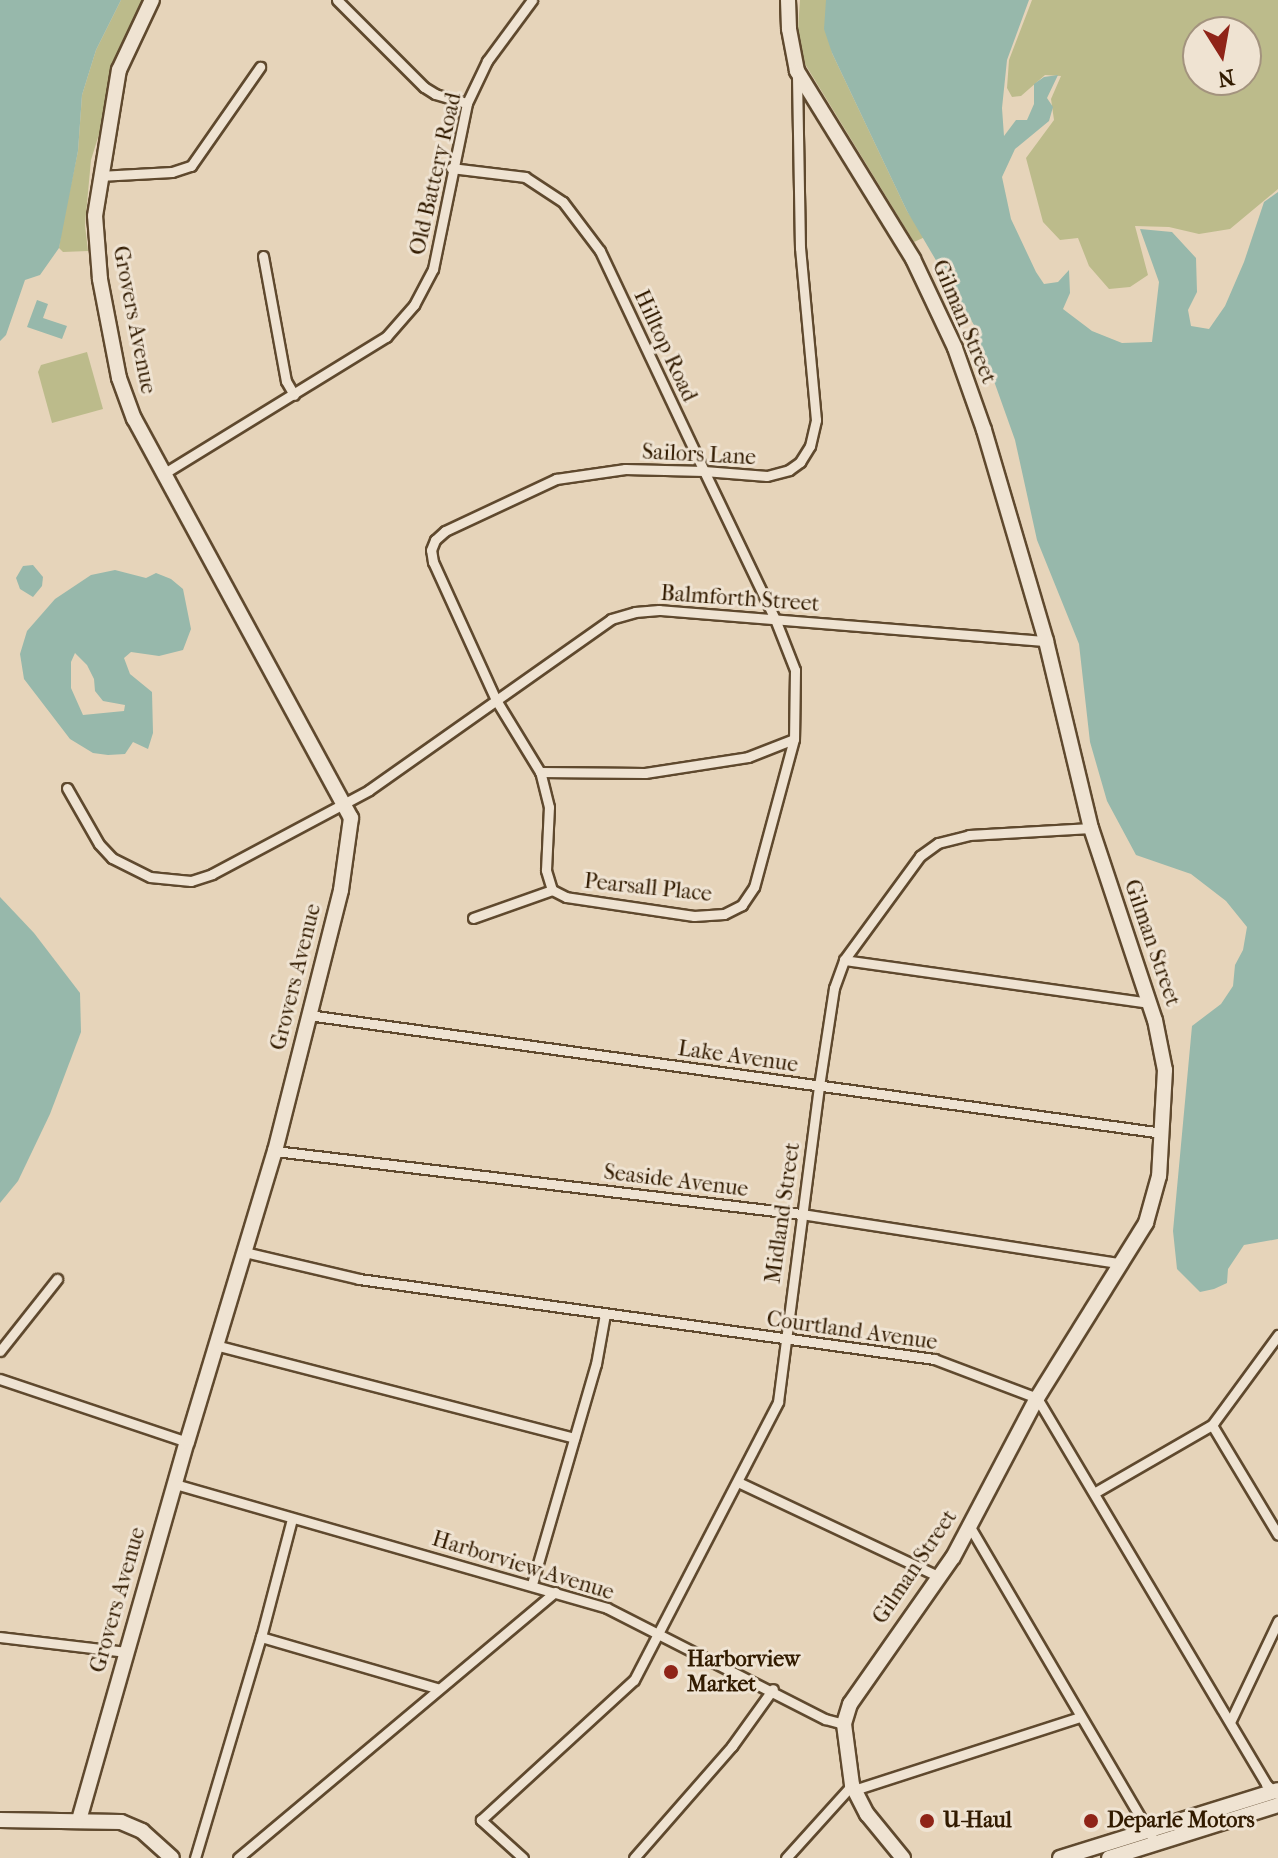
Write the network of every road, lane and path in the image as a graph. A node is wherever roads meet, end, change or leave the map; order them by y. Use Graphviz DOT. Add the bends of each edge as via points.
graph roads {
  1 [pos="152,0"];
  2 [pos="337,0"];
  3 [pos="788,0"];
  4 [pos="526,2"];
  5 [pos="260,67"];
  6 [pos="797,71"];
  7 [pos="467,103"];
  8 [pos="451,168"];
  9 [pos="99,176"];
  10 [pos="263,256"];
  11 [pos="294,395"];
  12 [pos="704,471"];
  13 [pos="163,474"];
  14 [pos="775,619"];
  15 [pos="1046,641"];
  16 [pos="496,700"];
  17 [pos="794,739"];
  18 [pos="540,772"];
  19 [pos="67,788"];
  20 [pos="344,802"];
  21 [pos="1091,828"];
  22 [pos="552,890"];
  23 [pos="473,918"];
  24 [pos="844,960"];
  25 [pos="1149,1003"];
  26 [pos="308,1015"];
  27 [pos="819,1086"];
  28 [pos="1163,1133"];
  29 [pos="275,1151"];
  30 [pos="801,1214"];
  31 [pos="244,1252"];
  32 [pos="1118,1263"];
  33 [pos="57,1279"];
  34 [pos="605,1314"];
  35 [pos="1278,1335"];
  36 [pos="784,1339"];
  37 [pos="215,1345"];
  38 [pos="0,1351"];
  39 [pos="0,1379"];
  40 [pos="1037,1398"];
  41 [pos="1212,1425"];
  42 [pos="574,1438"];
  43 [pos="187,1442"];
  44 [pos="738,1482"];
  45 [pos="175,1484"];
  46 [pos="1094,1493"];
  47 [pos="292,1519"];
  48 [pos="970,1527"];
  49 [pos="1278,1535"];
  50 [pos="940,1577"];
  51 [pos="532,1584"];
  52 [pos="555,1592"];
  53 [pos="1278,1621"];
  54 [pos="659,1633"];
  55 [pos="0,1637"];
  56 [pos="261,1637"];
  57 [pos="126,1652"];
  58 [pos="437,1688"];
  59 [pos="773,1689"];
  60 [pos="1080,1717"];
  61 [pos="1231,1720"];
  62 [pos="844,1724"];
  63 [pos="853,1787"];
  64 [pos="1277,1796"];
  65 [pos="0,1820"];
  66 [pos="79,1820"];
  67 [pos="1147,1831"];
  68 [pos="1156,1844"];
  69 [pos="1128,1850"];
  70 [pos="172,1858"];
  71 [pos="195,1858"];
  72 [pos="238,1858"];
  73 [pos="523,1858"];
  74 [pos="634,1858"];
  75 [pos="786,1858"];
  76 [pos="903,1858"];
  77 [pos="1060,1858"];
  78 [pos="1109,1858"];
  1 -- 9 [label="street, Grovers Avenue" via="119,70"];
  2 -- 7 [label="street" via="424,87"];
  3 -- 6 [label="street, Gilman Street"];
  4 -- 7 [label="street, Old Battery Road"];
  5 -- 9 [label="street" via="191,166"];
  6 -- 12 [label="street, Sailors Lane" via="800,248 816,420 810,446 789,470 767,476"];
  6 -- 15 [label="street, Gilman Street" via="913,259 955,348"];
  7 -- 8 [label="street, Old Battery Road"];
  8 -- 11 [label="street, Old Battery Road" via="433,269 414,305 386,337"];
  8 -- 12 [label="street, Hilltop Road" via="525,177 563,202 600,251"];
  9 -- 13 [label="street, Grovers Avenue" via="95,234 119,378"];
  10 -- 11 [label="street" via="286,381"];
  11 -- 13 [label="street, Old Battery Road"];
  12 -- 14 [label="street, Hilltop Road"];
  12 -- 16 [label="street, Sailors Lane" via="625,469 556,479 435,540 433,562"];
  13 -- 20 [label="street, Grovers Avenue"];
  14 -- 15 [label="street, Balmforth Street"];
  14 -- 16 [label="street, Balmforth Street" via="635,612 611,619"];
  14 -- 17 [label="street, Pearsall Place" via="795,670"];
  15 -- 21 [label="street, Gilman Street"];
  16 -- 18 [label="street, Pearsall Place"];
  16 -- 20 [label="street, Balmforth Street"];
  17 -- 18 [label="street" via="748,757 645,773"];
  17 -- 22 [label="street, Pearsall Place" via="754,887 742,905 724,914 694,916 566,897"];
  18 -- 22 [label="street, Pearsall Place" via="549,807 546,870"];
  19 -- 20 [label="street, Balmforth Street" via="112,858 150,877 179,880 212,874"];
  20 -- 26 [label="street, Grovers Avenue" via="351,818 348,852"];
  21 -- 24 [label="street, Midland Street" via="969,835 938,843 920,856"];
  21 -- 25 [label="street, Gilman Street"];
  22 -- 23 [label="street"];
  24 -- 25 [label="street"];
  24 -- 27 [label="street, Midland Street" via="834,988"];
  25 -- 28 [label="street, Gilman Street" via="1165,1070"];
  26 -- 27 [label="street, Lake Avenue"];
  26 -- 29 [label="street, Grovers Avenue"];
  27 -- 28 [label="street, Lake Avenue"];
  27 -- 30 [label="street, Midland Street"];
  28 -- 32 [label="street, Gilman Street" via="1153,1205"];
  29 -- 30 [label="street, Seaside Avenue"];
  29 -- 31 [label="street, Grovers Avenue"];
  30 -- 32 [label="street, Seaside Avenue"];
  30 -- 36 [label="street, Midland Street"];
  31 -- 34 [label="street, Courtland Avenue" via="359,1279"];
  31 -- 37 [label="street, Grovers Avenue"];
  32 -- 40 [label="street, Gilman Street"];
  33 -- 38 [label="street"];
  34 -- 36 [label="street, Courtland Avenue"];
  34 -- 42 [label="street"];
  35 -- 41 [label="street"];
  36 -- 40 [label="street, Courtland Avenue" via="934,1359"];
  36 -- 44 [label="street, Midland Street" via="778,1402"];
  37 -- 42 [label="street"];
  37 -- 43 [label="street, Grovers Avenue"];
  39 -- 43 [label="street"];
  40 -- 46 [label="street"];
  40 -- 48 [label="street, Gilman Street"];
  41 -- 46 [label="street"];
  41 -- 49 [label="street"];
  42 -- 51 [label="street"];
  43 -- 45 [label="street, Grovers Avenue"];
  44 -- 50 [label="street"];
  44 -- 54 [label="street, Midland Street"];
  45 -- 47 [label="street, Harborview Avenue"];
  45 -- 57 [label="street, Grovers Avenue"];
  46 -- 61 [label="street"];
  47 -- 51 [label="street, Harborview Avenue"];
  47 -- 56 [label="street"];
  48 -- 50 [label="street, Gilman Street"];
  48 -- 60 [label="street"];
  50 -- 62 [label="street, Gilman Street" via="860,1686"];
  51 -- 52 [label="street, Harborview Avenue"];
  52 -- 54 [label="street, Harborview Avenue" via="607,1608"];
  52 -- 58 [label="street"];
  53 -- 61 [label="street"];
  54 -- 59 [label="street, Harborview Avenue"];
  54 -- 73 [label="street, Midland Street" via="634,1680 481,1820"];
  55 -- 57 [label="street"];
  56 -- 58 [label="street"];
  56 -- 71 [label="street"];
  57 -- 66 [label="street, Grovers Avenue"];
  58 -- 72 [label="street"];
  59 -- 62 [label="street, Harborview Avenue"];
  59 -- 74 [label="street" via="732,1746"];
  60 -- 63 [label="street"];
  60 -- 67 [label="street"];
  61 -- 64 [label="street"];
  62 -- 63 [label="street"];
  63 -- 75 [label="street"];
  63 -- 76 [label="street" via="867,1814"];
  64 -- 67 [label="street"];
  64 -- 68 [label="street"];
  65 -- 66 [label="street"];
  66 -- 70 [label="street" via="129,1824"];
  67 -- 68 [label="street"];
  67 -- 69 [label="street"];
  68 -- 69 [label="street"];
  69 -- 77 [label="street"];
  69 -- 78 [label="street"];
}
